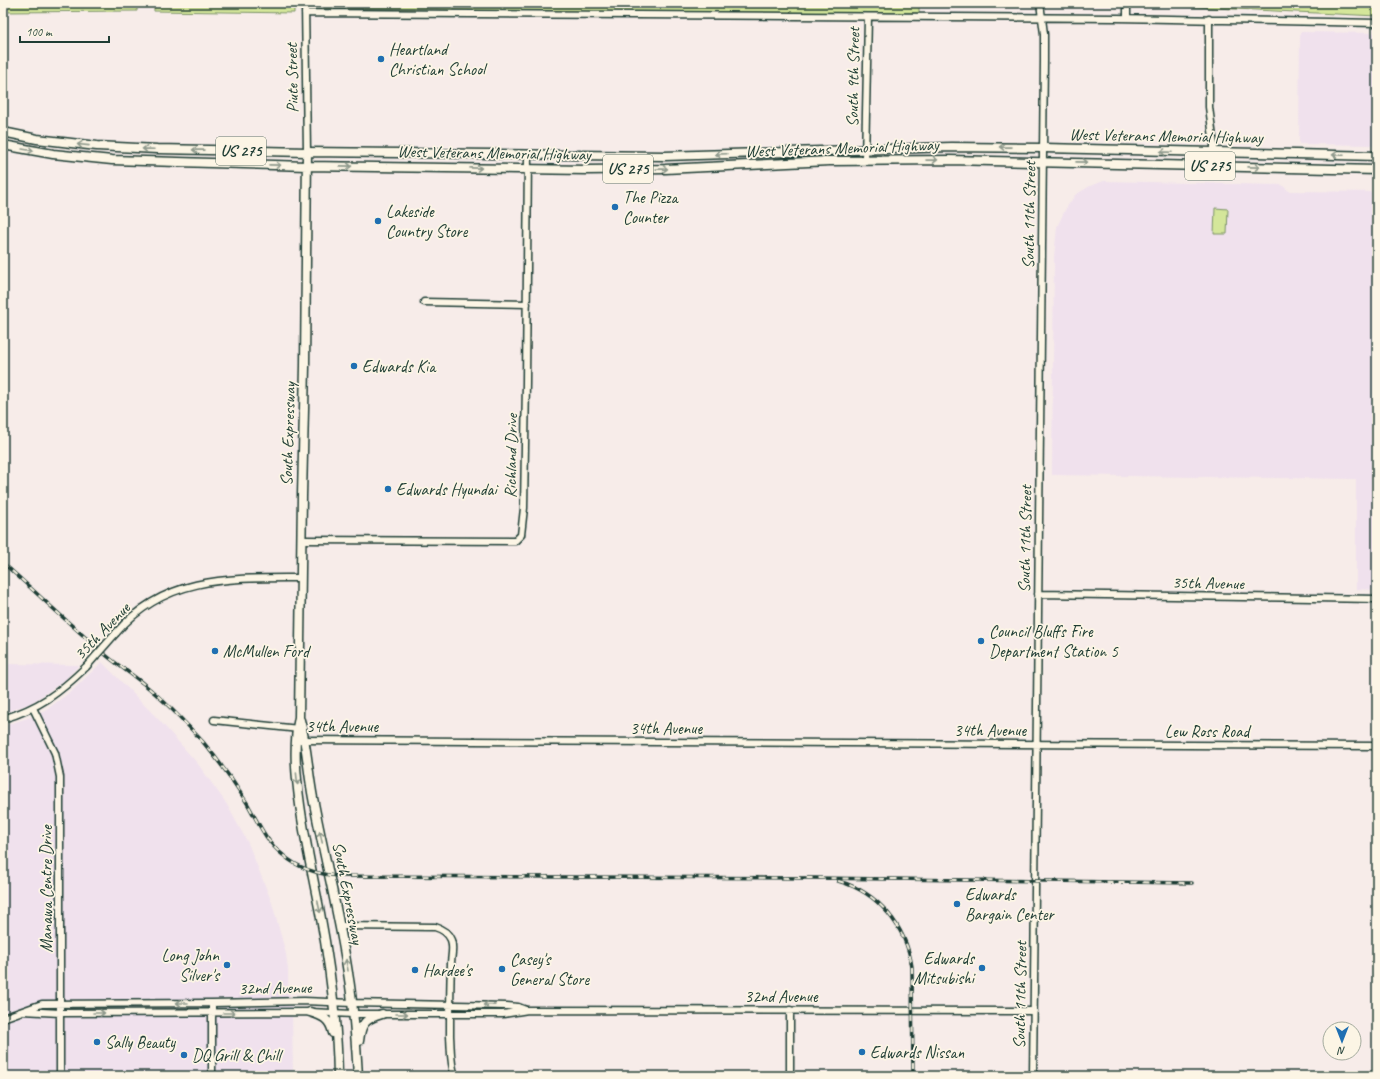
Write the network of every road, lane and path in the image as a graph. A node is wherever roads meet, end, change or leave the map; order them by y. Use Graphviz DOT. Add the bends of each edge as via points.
graph roads {
  1 [pos="305,3"];
  2 [pos="1040,3"];
  3 [pos="1127,3"];
  4 [pos="305,13"];
  5 [pos="868,17"];
  6 [pos="1043,18"];
  7 [pos="1127,18"];
  8 [pos="1208,19"];
  9 [pos="1377,23"];
  10 [pos="3,132"];
  11 [pos="3,145"];
  12 [pos="1044,148"];
  13 [pos="866,149"];
  14 [pos="307,152"];
  15 [pos="1214,152"];
  16 [pos="528,155"];
  17 [pos="1377,156"];
  18 [pos="865,161"];
  19 [pos="1044,161"];
  20 [pos="307,166"];
  21 [pos="1214,166"];
  22 [pos="528,169"];
  23 [pos="1377,170"];
  24 [pos="424,302"];
  25 [pos="527,304"];
  26 [pos="301,540"];
  27 [pos="301,578"];
  28 [pos="1038,594"];
  29 [pos="1377,599"];
  30 [pos="33,708"];
  31 [pos="3,719"];
  32 [pos="214,720"];
  33 [pos="300,729"];
  34 [pos="300,740"];
  35 [pos="1036,744"];
  36 [pos="1377,746"];
  37 [pos="340,926"];
  38 [pos="333,1002"];
  39 [pos="212,1003"];
  40 [pos="352,1003"];
  41 [pos="60,1004"];
  42 [pos="450,1004"];
  43 [pos="528,1010"];
  44 [pos="790,1010"];
  45 [pos="23,1011"];
  46 [pos="1034,1011"];
  47 [pos="310,1012"];
  48 [pos="60,1013"];
  49 [pos="212,1013"];
  50 [pos="335,1013"];
  51 [pos="353,1014"];
  52 [pos="382,1014"];
  53 [pos="450,1014"];
  54 [pos="3,1018"];
  55 [pos="337,1045"];
  56 [pos="357,1055"];
  57 [pos="60,1076"];
  58 [pos="212,1076"];
  59 [pos="338,1076"];
  60 [pos="358,1076"];
  61 [pos="455,1076"];
  62 [pos="790,1076"];
  63 [pos="1033,1076"];
  1 -- 4 [label="street, Piute Street"];
  2 -- 6 [label="street, South 11th Street"];
  3 -- 7 [label="street"];
  4 -- 5 [label="street"];
  4 -- 14 [label="street, Piute Street"];
  5 -- 6 [label="street"];
  5 -- 13 [label="street, South 9th Street"];
  6 -- 7 [label="street"];
  6 -- 12 [label="street, South 11th Street"];
  7 -- 8 [label="street"];
  8 -- 9 [label="street"];
  8 -- 15 [label="street" via="1209,107"];
  14 -- 10 [label="main road, US 275, one-way" via="97,146 43,140"];
  11 -- 20 [label="main road, US 275, one-way" via="53,154 112,160"];
  12 -- 13 [label="main road, West Veterans Memorial Highway / US 275, one-way"];
  15 -- 12 [label="main road, West Veterans Memorial Highway / US 275, one-way"];
  12 -- 19 [label="street, South 11th Street"];
  13 -- 16 [label="main road, West Veterans Memorial Highway / US 275, one-way" via="664,156"];
  13 -- 18 [label="street, South 9th Street"];
  14 -- 16 [label="main road, West Veterans Memorial Highway / US 275"];
  14 -- 20 [label="main road, South Expressway"];
  17 -- 15 [label="main road, West Veterans Memorial Highway / US 275, one-way"];
  15 -- 21 [label="street"];
  16 -- 22 [label="street, Richland Drive"];
  18 -- 19 [label="main road, West Veterans Memorial Highway / US 275, one-way"];
  22 -- 18 [label="main road, West Veterans Memorial Highway / US 275, one-way" via="664,169"];
  19 -- 21 [label="main road, West Veterans Memorial Highway / US 275, one-way"];
  19 -- 28 [label="street, South 11th Street"];
  20 -- 22 [label="main road, West Veterans Memorial Highway / US 275, one-way"];
  20 -- 26 [label="main road, South Expressway"];
  21 -- 23 [label="main road, West Veterans Memorial Highway / US 275, one-way"];
  22 -- 25 [label="street, Richland Drive"];
  24 -- 25 [label="street"];
  25 -- 26 [label="street, Richland Drive" via="524,508 519,538 516,541"];
  26 -- 27 [label="main road, South Expressway"];
  27 -- 30 [label="street, 35th Avenue, bridge" via="216,580 190,586 152,602 126,622 86,667 58,693"];
  27 -- 33 [label="main road, South Expressway"];
  28 -- 29 [label="street, 35th Avenue"];
  28 -- 35 [label="street, South 11th Street"];
  30 -- 31 [label="street, 35th Avenue"];
  30 -- 41 [label="street, Manawa Centre Drive" via="55,753 60,777"];
  32 -- 33 [label="street"];
  33 -- 34 [label="main road, South Expressway"];
  34 -- 35 [label="street, 34th Avenue"];
  37 -- 34 [label="main road, South Expressway, one-way"];
  34 -- 38 [label="main road, South Expressway, one-way" via="296,771 304,830 324,933"];
  35 -- 36 [label="street, Lew Ross Road"];
  35 -- 46 [label="street, South 11th Street"];
  40 -- 37 [label="main road, South Expressway, one-way"];
  37 -- 42 [label="street" via="435,927 444,930 450,937 453,948"];
  38 -- 39 [label="street, 32nd Avenue"];
  38 -- 40 [label="street, 32nd Avenue"];
  38 -- 50 [label="main road, South Expressway"];
  39 -- 41 [label="street, 32nd Avenue, one-way"];
  39 -- 49 [label="street"];
  40 -- 42 [label="street, 32nd Avenue"];
  40 -- 51 [label="main road, South Expressway"];
  41 -- 45 [label="street, 32nd Avenue" via="42,1004"];
  41 -- 48 [label="street, Manawa Centre Drive"];
  43 -- 42 [label="street, 32nd Avenue, one-way" via="507,1006"];
  42 -- 53 [label="street"];
  43 -- 44 [label="street, 32nd Avenue"];
  43 -- 53 [label="street, 32nd Avenue" via="503,1014"];
  44 -- 46 [label="street, 32nd Avenue"];
  44 -- 62 [label="street"];
  45 -- 48 [label="street, 32nd Avenue"];
  45 -- 54 [label="street, 32nd Avenue"];
  46 -- 63 [label="street, South 11th Street"];
  49 -- 47 [label="street, 32nd Avenue, one-way"];
  47 -- 50 [label="street, 32nd Avenue"];
  47 -- 55 [label="main road" via="329,1022"];
  48 -- 49 [label="street, 32nd Avenue, one-way"];
  48 -- 57 [label="street, Manawa Centre Drive"];
  49 -- 58 [label="street"];
  50 -- 51 [label="street, 32nd Avenue"];
  50 -- 55 [label="main road, South Expressway"];
  51 -- 52 [label="street, 32nd Avenue"];
  51 -- 56 [label="main road, South Expressway"];
  52 -- 53 [label="street, 32nd Avenue, one-way"];
  52 -- 56 [label="main road" via="368,1019 362,1025"];
  53 -- 61 [label="street" via="452,1066"];
  55 -- 59 [label="main road, South Expressway"];
  56 -- 60 [label="main road, South Expressway"];
}
